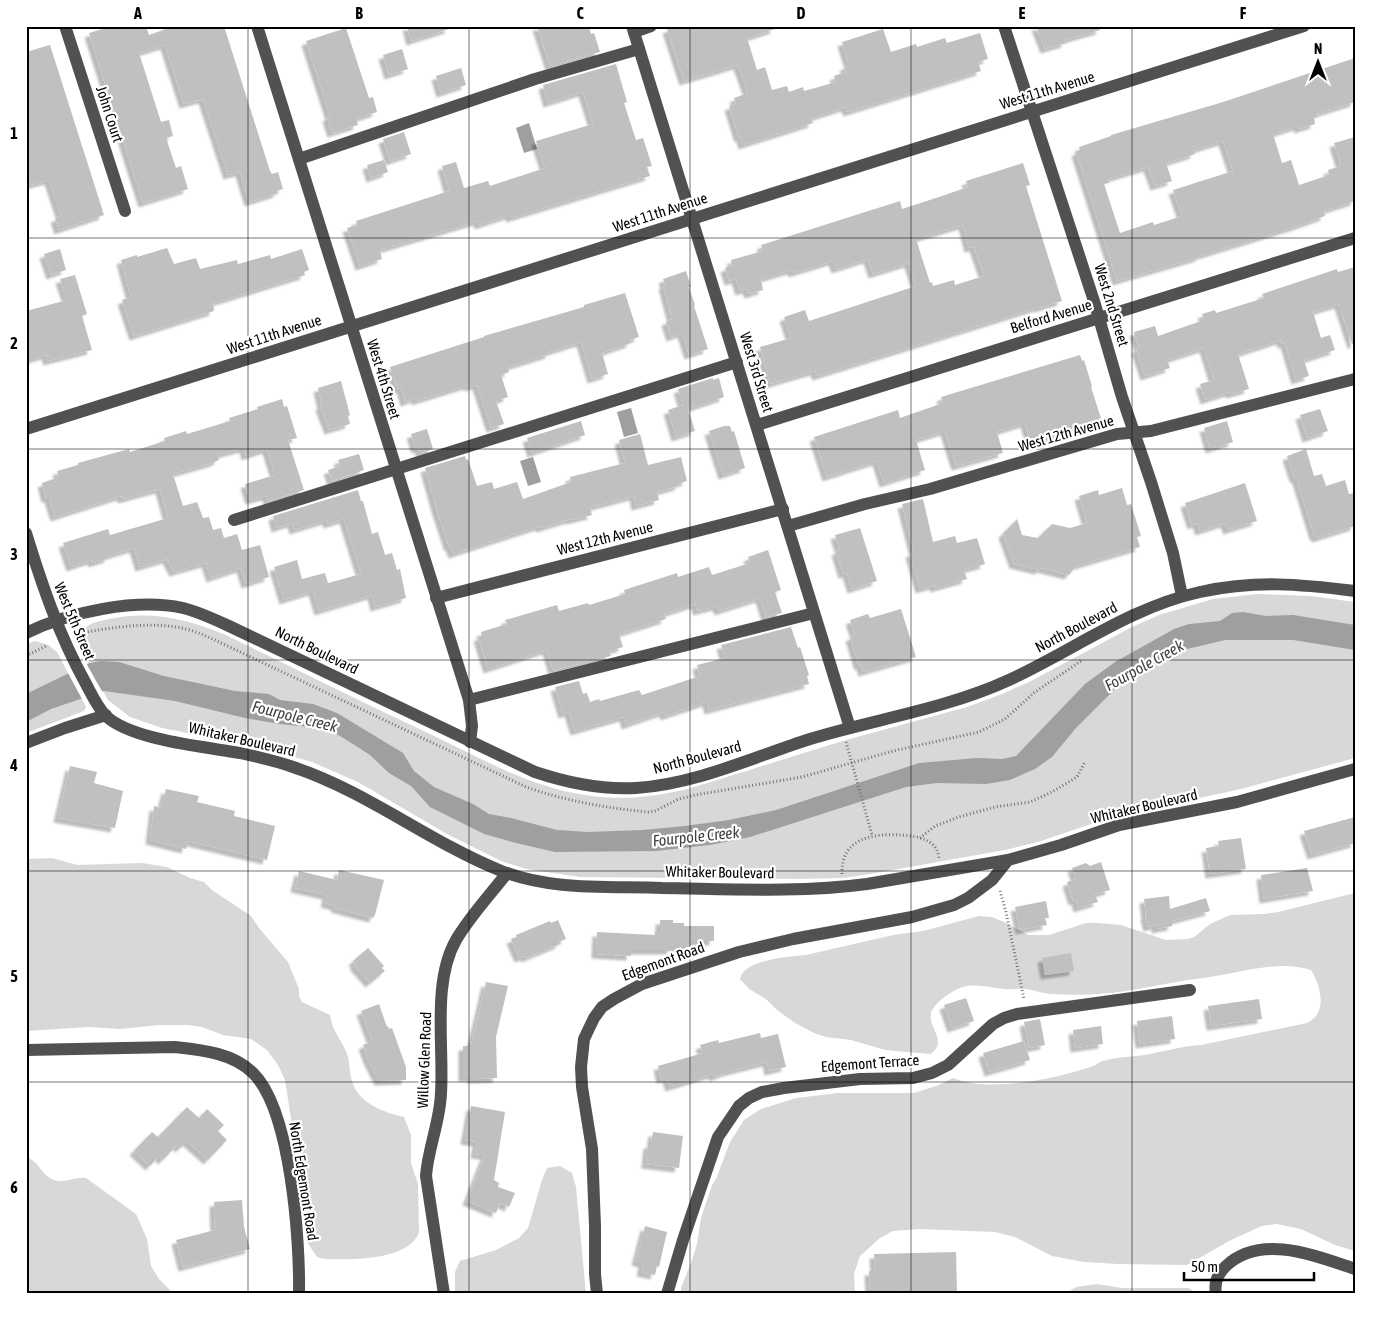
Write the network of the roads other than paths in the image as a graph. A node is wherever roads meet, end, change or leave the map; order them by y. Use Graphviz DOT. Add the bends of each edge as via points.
graph roads {
  1 [pos="65,26"];
  2 [pos="257,26"];
  3 [pos="651,26"];
  4 [pos="1004,26"];
  5 [pos="1304,26"];
  6 [pos="633,29"];
  7 [pos="639,48"];
  8 [pos="1032,112"];
  9 [pos="299,159"];
  10 [pos="125,211"];
  11 [pos="693,219"];
  12 [pos="1355,238"];
  13 [pos="1100,318"];
  14 [pos="351,327"];
  15 [pos="737,362"];
  16 [pos="1355,379"];
  17 [pos="757,425"];
  18 [pos="26,429"];
  19 [pos="1134,432"];
  20 [pos="396,470"];
  21 [pos="783,509"];
  22 [pos="234,520"];
  23 [pos="788,526"];
  24 [pos="26,533"];
  25 [pos="1355,591"];
  26 [pos="1182,596"];
  27 [pos="436,598"];
  28 [pos="814,613"];
  29 [pos="54,616"];
  30 [pos="26,634"];
  31 [pos="469,700"];
  32 [pos="106,716"];
  33 [pos="848,734"];
  34 [pos="470,742"];
  35 [pos="26,743"];
  36 [pos="1355,769"];
  37 [pos="1008,860"];
  38 [pos="507,873"];
  39 [pos="1190,990"];
  40 [pos="26,1050"];
  41 [pos="1355,1269"];
  42 [pos="299,1294"];
  43 [pos="444,1294"];
  44 [pos="598,1294"];
  45 [pos="667,1294"];
  46 [pos="1216,1294"];
  1 -- 10 [label="street, John Court"];
  2 -- 9 [label="street, West 4th Street"];
  3 -- 6 [label="street"];
  4 -- 8 [label="street, West 2nd Street"];
  5 -- 8 [label="street, West 11th Avenue"];
  6 -- 7 [label="street, West 3rd Street"];
  7 -- 9 [label="street" via="535,79"];
  7 -- 11 [label="street, West 3rd Street"];
  8 -- 11 [label="street, West 11th Avenue"];
  8 -- 13 [label="street, West 2nd Street"];
  9 -- 14 [label="street, West 4th Street"];
  11 -- 14 [label="street, West 11th Avenue"];
  11 -- 15 [label="street, West 3rd Street"];
  12 -- 13 [label="street, Belford Avenue"];
  13 -- 17 [label="street, Belford Avenue"];
  13 -- 19 [label="street, West 2nd Street"];
  14 -- 18 [label="street, West 11th Avenue"];
  14 -- 20 [label="street, West 4th Street"];
  15 -- 17 [label="street, West 3rd Street"];
  15 -- 20 [label="street"];
  16 -- 19 [label="street, West 12th Avenue" via="1151,431"];
  17 -- 21 [label="street, West 3rd Street"];
  19 -- 23 [label="street, West 12th Avenue" via="1117,434 930,489"];
  19 -- 26 [label="street, West 2nd Street" via="1173,553"];
  20 -- 22 [label="street"];
  20 -- 27 [label="street, West 4th Street"];
  21 -- 23 [label="street, West 3rd Street"];
  21 -- 27 [label="street, West 12th Avenue"];
  23 -- 28 [label="street, West 3rd Street"];
  24 -- 29 [label="street, West 5th Street"];
  25 -- 26 [label="street, North Boulevard" via="1300,584 1256,584 1227,586"];
  26 -- 33 [label="street, North Boulevard" via="1136,614 1007,681"];
  27 -- 31 [label="street, West 4th Street"];
  28 -- 31 [label="street"];
  28 -- 33 [label="street, West 3rd Street"];
  29 -- 30 [label="street, North Boulevard"];
  29 -- 32 [label="street, West 5th Street" via="77,668"];
  29 -- 34 [label="street, North Boulevard" via="133,605 183,608 229,626"];
  31 -- 34 [label="street, West 4th Street"];
  32 -- 35 [label="street"];
  32 -- 38 [label="street, Whitaker Boulevard" via="126,728 162,739 273,761 320,777 476,860"];
  33 -- 34 [label="street, North Boulevard" via="690,779 613,789 559,780"];
  36 -- 37 [label="street, Whitaker Boulevard" via="1237,802 1119,825"];
  37 -- 38 [label="street, Whitaker Boulevard" via="843,887 785,889 603,887 556,884"];
  37 -- 44 [label="street, Edgemont Road" via="987,884 954,905 912,917 730,955 642,984 602,1008 584,1040 581,1067 592,1149"];
  38 -- 43 [label="street, Willow Glen Road" via="457,939 445,974 440,1025 441,1103 426,1176"];
  39 -- 45 [label="street, Edgemont Terrace" via="1004,1018 948,1065 932,1074 913,1078 819,1082 762,1092 749,1098 738,1106 718,1137"];
  40 -- 42 [label="street, North Edgemont Road" via="175,1047 227,1056 253,1073 271,1101 284,1144 296,1227"];
  41 -- 46 [label="street" via="1296,1251 1263,1250 1245,1254 1227,1264 1218,1276"];
}
